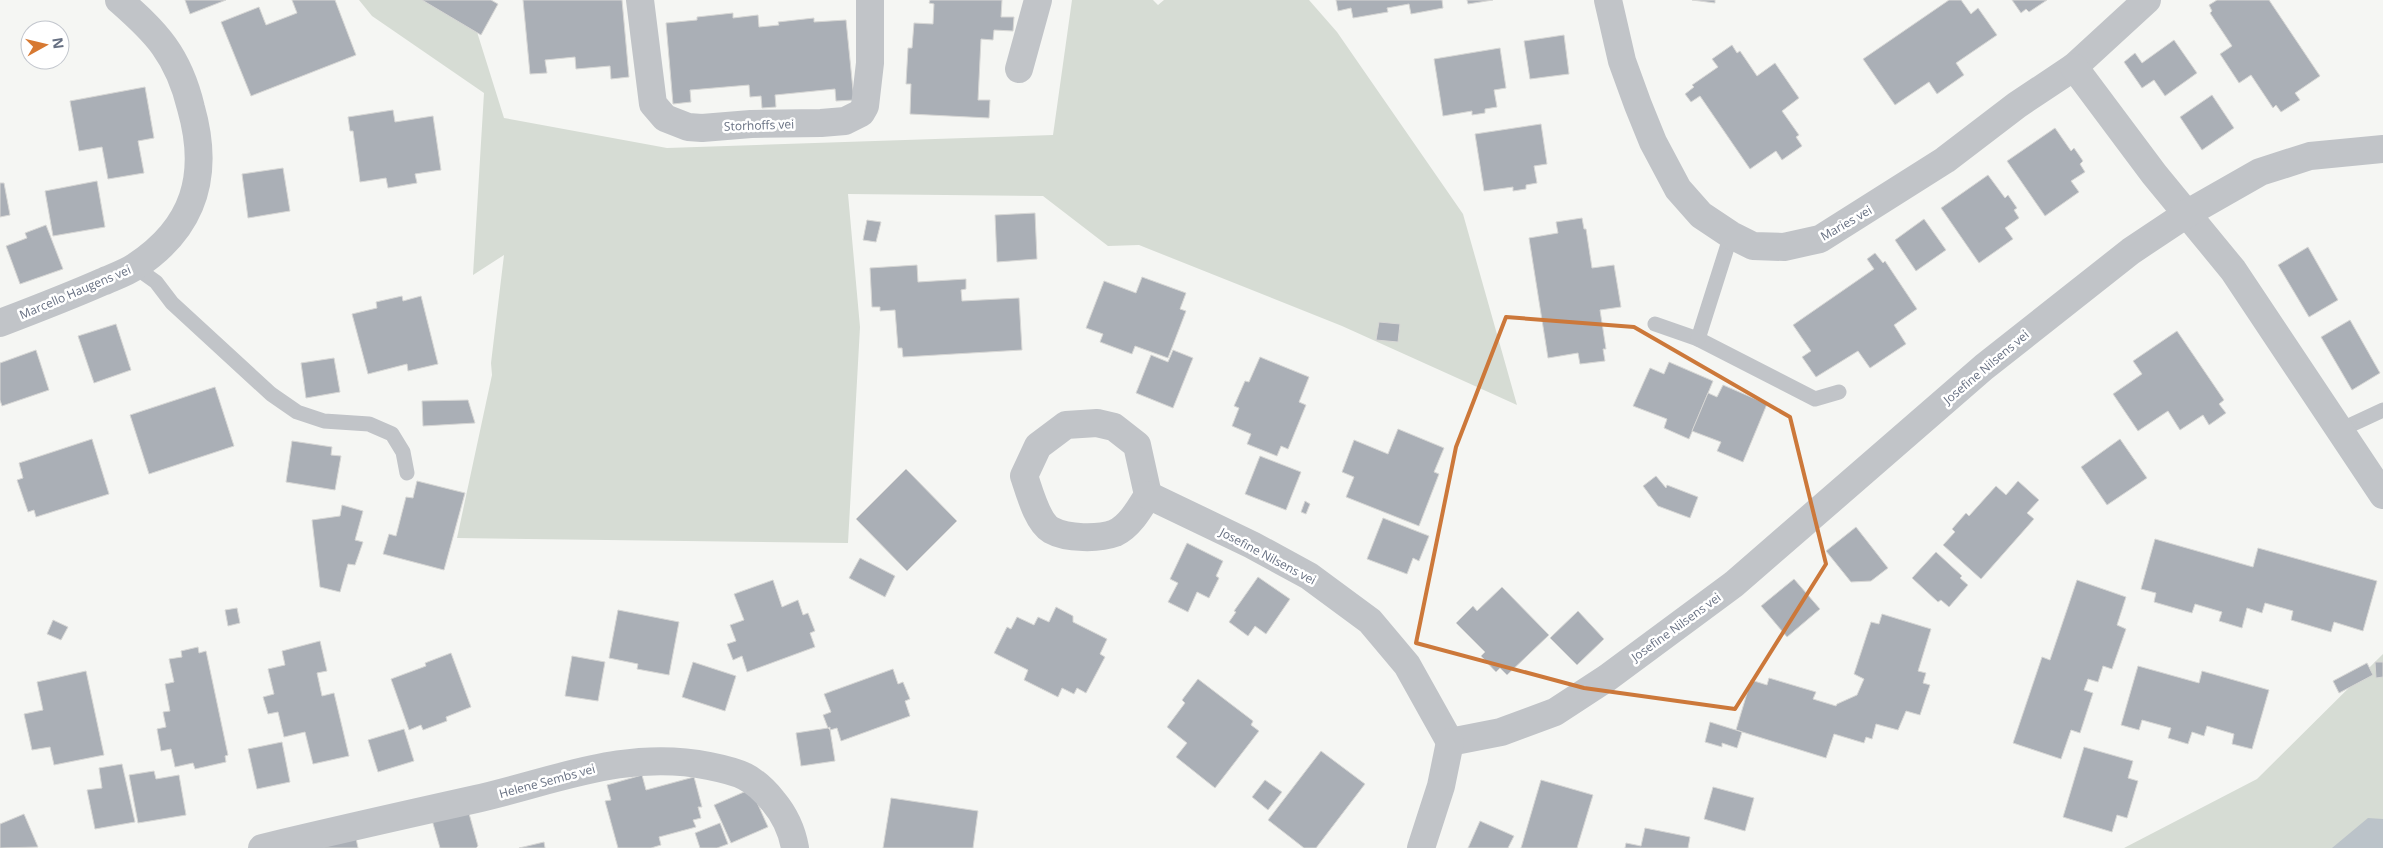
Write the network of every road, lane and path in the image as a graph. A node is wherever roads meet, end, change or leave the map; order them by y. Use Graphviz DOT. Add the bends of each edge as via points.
graph roads {
  1 [pos="119,0"];
  2 [pos="640,0"];
  3 [pos="870,0"];
  4 [pos="1038,0"];
  5 [pos="1608,0"];
  6 [pos="2147,0"];
  7 [pos="2074,67"];
  8 [pos="1019,69"];
  9 [pos="2383,149"];
  10 [pos="2188,212"];
  11 [pos="1731,235"];
  12 [pos="135,268"];
  13 [pos="0,323"];
  14 [pos="1655,324"];
  15 [pos="1698,339"];
  16 [pos="1839,392"];
  17 [pos="2383,410"];
  18 [pos="2340,430"];
  19 [pos="407,473"];
  20 [pos="1148,495"];
  21 [pos="2383,495"];
  22 [pos="1450,742"];
  23 [pos="262,848"];
  24 [pos="795,848"];
  25 [pos="1421,848"];
  1 -- 12 [label="street, Marcello Haugens vei" via="164,46 186,88 196,126 200,163 196,190 181,222 160,248"];
  2 -- 3 [label="street, Storhoffs vei" via="653,104 665,118 688,127 702,128 821,123 845,120 861,113 866,106 870,63"];
  4 -- 8 [label="street"];
  5 -- 11 [label="street, Maries vei" via="1622,61 1653,142 1678,189 1701,215"];
  6 -- 7 [label="street, Maries vei"];
  7 -- 10 [label="street" via="2154,174"];
  7 -- 11 [label="street, Maries vei" via="2017,105 1945,160 1820,239 1784,248 1753,246"];
  9 -- 10 [label="street, Josefine Nilsens vei" via="2310,156 2260,172"];
  10 -- 18 [label="street" via="2233,270"];
  10 -- 22 [label="street, Josefine Nilsens vei" via="2131,251 1984,367 1734,584 1607,678 1555,712 1501,732"];
  11 -- 15 [label="lane"];
  12 -- 13 [label="street, Marcello Haugens vei"];
  12 -- 19 [label="lane" via="156,282 180,310 271,394 297,412 324,421 369,424 392,434 403,452"];
  14 -- 15 [label="lane"];
  15 -- 16 [label="lane" via="1815,399"];
  17 -- 18 [label="lane"];
  18 -- 21 [label="street"];
  20 -- 20 [label="street" via="1135,516 1116,532 1082,538 1050,530 1034,507 1024,476 1038,446 1066,424 1096,424 1114,427 1137,445"];
  20 -- 22 [label="street, Josefine Nilsens vei" via="1309,576 1370,621 1407,665"];
  22 -- 25 [label="street" via="1441,786"];
  23 -- 24 [label="street, Helene Sembs vei" via="491,796 570,773 657,760 692,762 748,776 781,810"];
}
